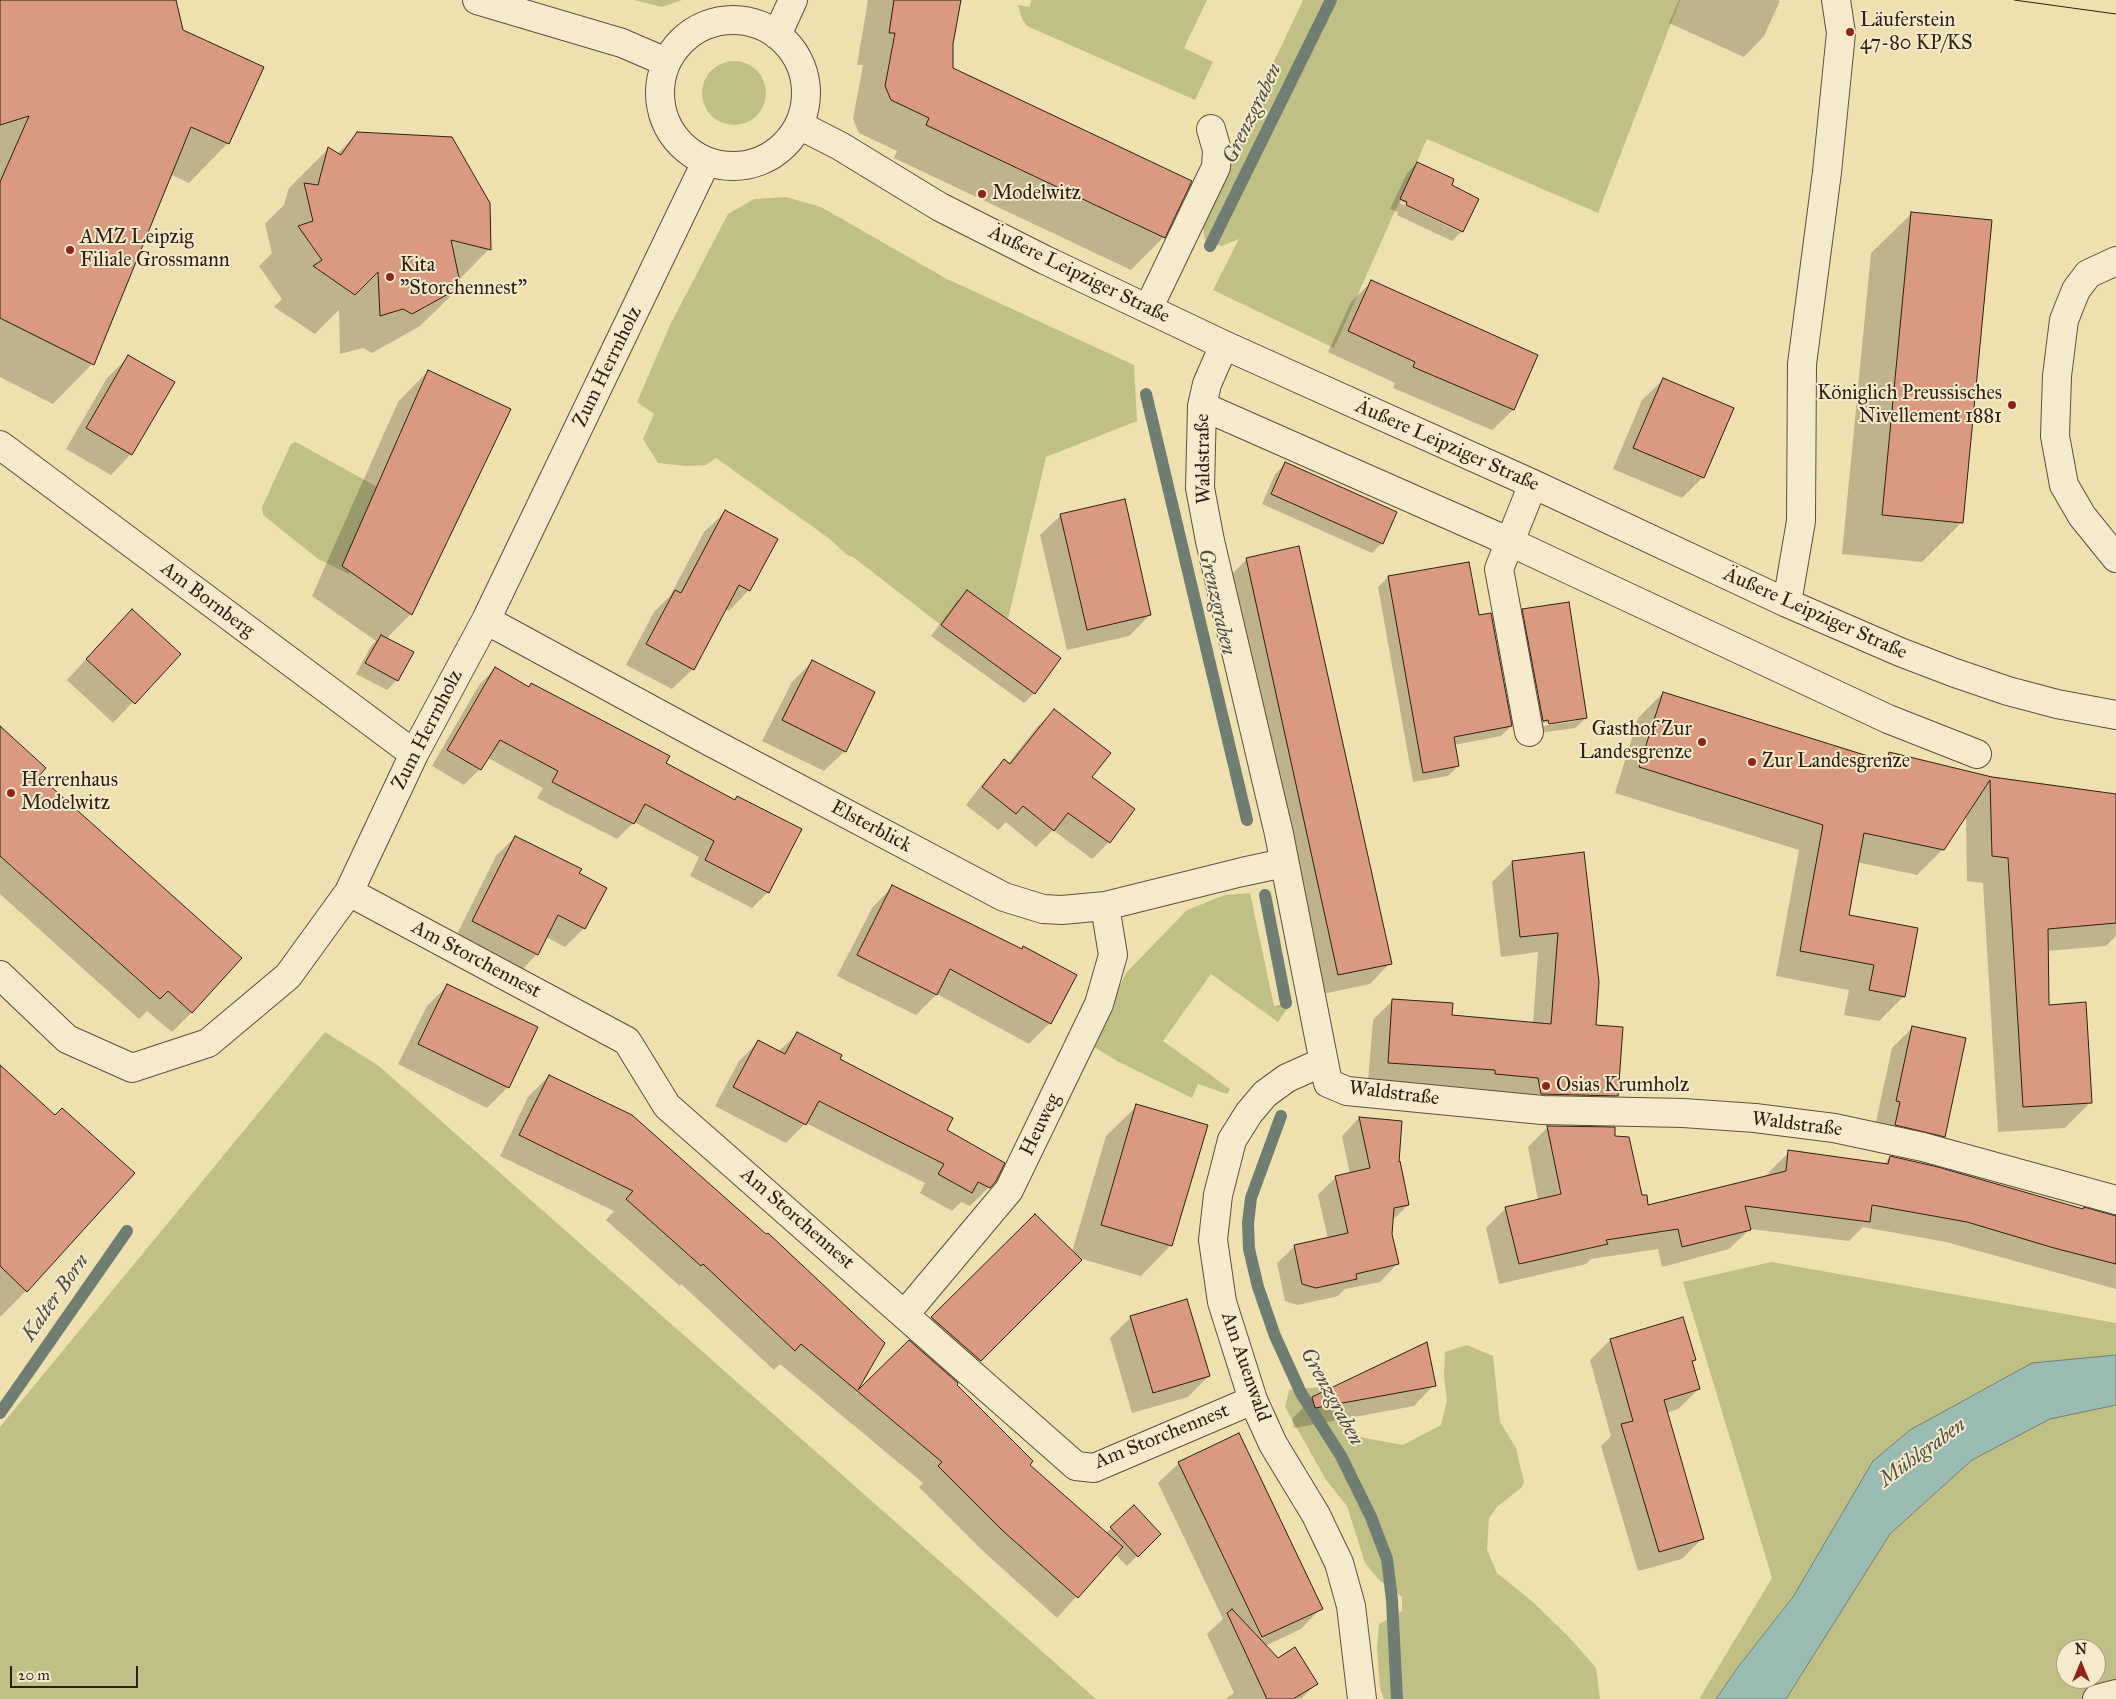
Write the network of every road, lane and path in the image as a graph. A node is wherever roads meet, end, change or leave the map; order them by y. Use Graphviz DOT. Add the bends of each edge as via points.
graph roads {
  1 [pos="477,0"];
  2 [pos="793,0"];
  3 [pos="1836,0"];
  4 [pos="777,35"];
  5 [pos="666,62"];
  6 [pos="799,125"];
  7 [pos="1211,129"];
  8 [pos="706,162"];
  9 [pos="2116,261"];
  10 [pos="1148,309"];
  11 [pos="1224,345"];
  12 [pos="1202,406"];
  13 [pos="0,445"];
  14 [pos="1532,484"];
  15 [pos="1510,542"];
  16 [pos="2116,558"];
  17 [pos="1787,603"];
  18 [pos="486,620"];
  19 [pos="2116,715"];
  20 [pos="1529,732"];
  21 [pos="414,754"];
  22 [pos="1977,754"];
  23 [pos="1284,863"];
  24 [pos="349,892"];
  25 [pos="1106,906"];
  26 [pos="0,975"];
  27 [pos="1323,1062"];
  28 [pos="2116,1200"];
  29 [pos="905,1314"];
  30 [pos="1253,1400"];
  31 [pos="2116,1694"];
  32 [pos="1362,1699"];
  33 [pos="2097,1699"];
  1 -- 5 [label="street" via="622,43"];
  2 -- 4 [label="street"];
  3 -- 17 [label="street" via="1841,33 1802,364 1801,521"];
  4 -- 5 [label="street" via="758,24 737,20 715,22 695,30 678,44"];
  4 -- 6 [label="street" via="794,53 804,75 806,100"];
  5 -- 8 [label="street" via="660,85 661,109 670,132 686,150"];
  6 -- 8 [label="street" via="787,142 770,156 750,164 728,167"];
  6 -- 10 [label="street, Äußere Leipziger Straße" via="1010,243"];
  7 -- 10 [label="street" via="1217,150 1216,167"];
  8 -- 18 [label="street, Zum Herrnholz"];
  9 -- 16 [label="street" via="2088,274 2076,290 2064,320 2054,436 2064,485 2082,516"];
  10 -- 11 [label="street, Äußere Leipziger Straße"];
  11 -- 12 [label="street, Waldstraße" via="1207,384"];
  11 -- 14 [label="street, Äußere Leipziger Straße"];
  12 -- 15 [label="street"];
  12 -- 23 [label="street, Waldstraße" via="1200,488"];
  13 -- 21 [label="street, Am Bornberg"];
  14 -- 15 [label="street"];
  14 -- 17 [label="street, Äußere Leipziger Straße"];
  15 -- 20 [label="street" via="1499,569"];
  15 -- 22 [label="street" via="1888,720"];
  17 -- 19 [label="street, Äußere Leipziger Straße" via="1955,673 2057,704"];
  18 -- 21 [label="street, Zum Herrnholz"];
  18 -- 25 [label="street, Elsterblick" via="1004,897 1043,909"];
  21 -- 24 [label="street, Zum Herrnholz"];
  23 -- 25 [label="street, Elsterblick"];
  23 -- 27 [label="street, Waldstraße"];
  24 -- 26 [label="street, Zum Herrnholz" via="288,976 208,1043 132,1068 67,1039"];
  24 -- 29 [label="street, Am Storchennest" via="627,1041 667,1106"];
  25 -- 29 [label="street, Heuweg" via="1113,955 1099,1004 1014,1182"];
  27 -- 28 [label="street, Waldstraße" via="1328,1083 1347,1091 1542,1110 1755,1118 1834,1128 1923,1147"];
  27 -- 30 [label="street, Am Auenwald" via="1287,1078 1265,1094 1249,1113 1232,1140 1218,1195 1213,1240 1216,1272 1222,1302"];
  29 -- 30 [label="street, Am Storchennest" via="1076,1466 1094,1468"];
  30 -- 32 [label="street, Am Auenwald" via="1273,1444 1316,1515 1340,1563 1351,1606"];
  31 -- 33 [label="street"];
}
